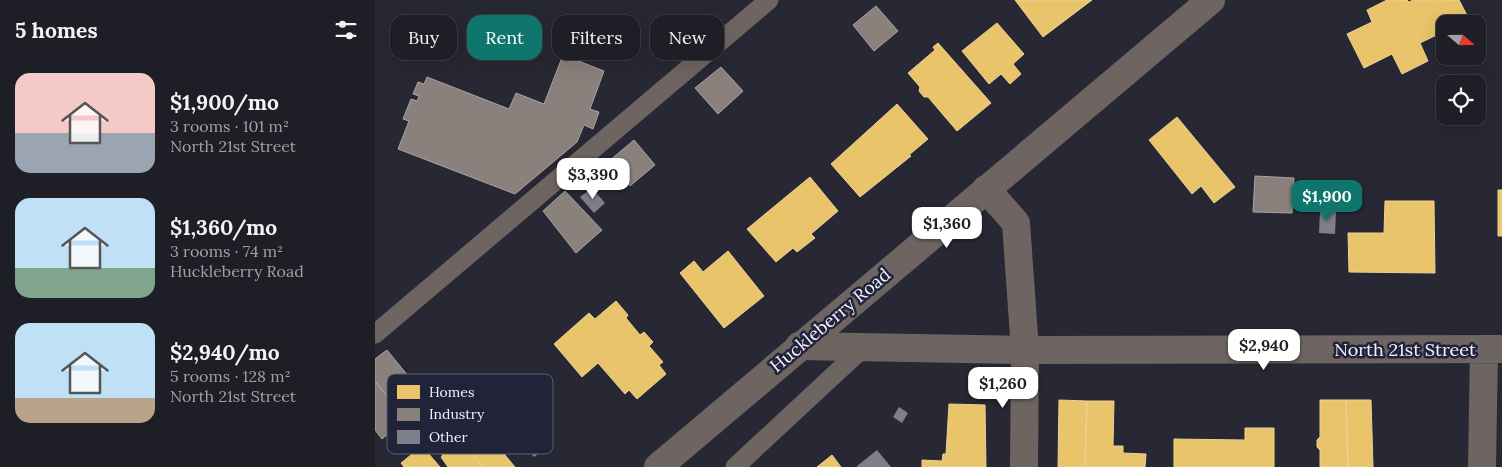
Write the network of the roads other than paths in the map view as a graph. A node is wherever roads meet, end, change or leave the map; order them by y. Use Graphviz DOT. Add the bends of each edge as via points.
graph roads {
  1 [pos="769,0"];
  2 [pos="1211,0"];
  3 [pos="986,189"];
  4 [pos="375,334"];
  5 [pos="799,346"];
  6 [pos="864,347"];
  7 [pos="1493,349"];
  8 [pos="1025,350"];
  9 [pos="658,467"];
  10 [pos="735,467"];
  11 [pos="1024,467"];
  12 [pos="1482,467"];
  1 -- 4 [label="lane"];
  2 -- 3 [label="street, Huckleberry Road"];
  3 -- 5 [label="street, Huckleberry Road"];
  3 -- 8 [label="street" via="1016,223"];
  5 -- 6 [label="street, North 21st Street"];
  5 -- 9 [label="street, Huckleberry Road"];
  6 -- 8 [label="street, North 21st Street"];
  6 -- 10 [label="lane"];
  7 -- 8 [label="street, North 21st Street"];
  7 -- 12 [label="street"];
  8 -- 11 [label="street"];
}
